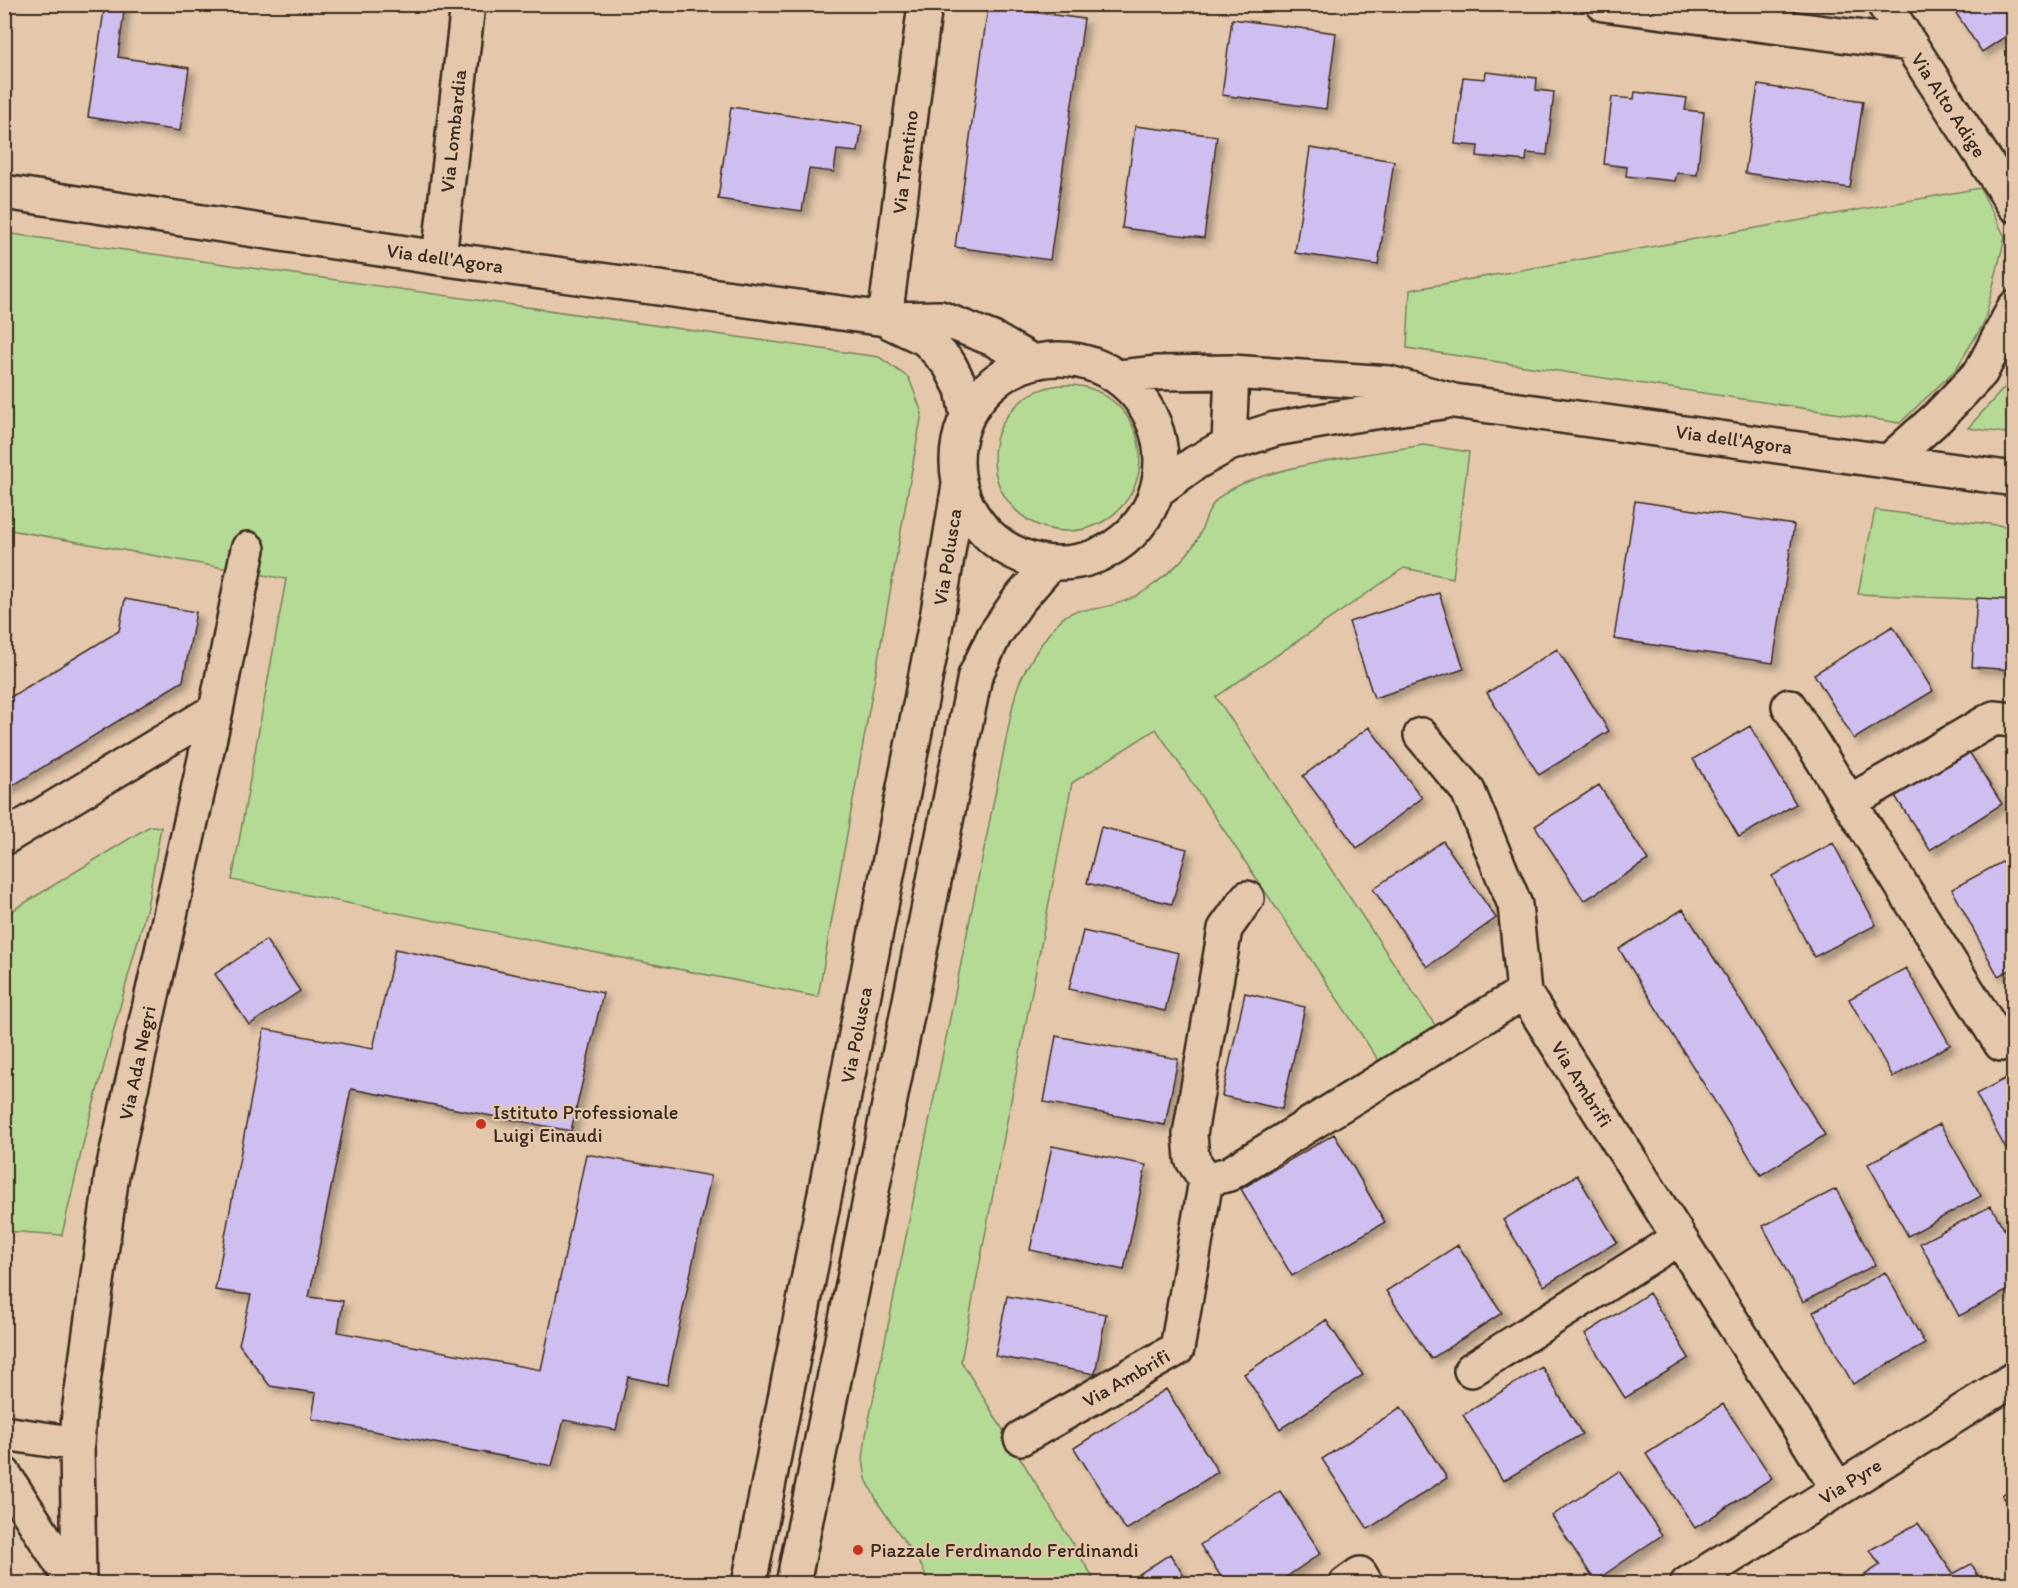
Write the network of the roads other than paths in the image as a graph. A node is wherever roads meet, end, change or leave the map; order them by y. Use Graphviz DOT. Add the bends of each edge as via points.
graph roads {
  1 [pos="468,4"];
  2 [pos="925,4"];
  3 [pos="1603,4"];
  4 [pos="1884,4"];
  5 [pos="1910,44"];
  6 [pos="4,192"];
  7 [pos="2013,205"];
  8 [pos="439,258"];
  9 [pos="2013,308"];
  10 [pos="885,320"];
  11 [pos="1033,362"];
  12 [pos="1232,372"];
  13 [pos="1119,377"];
  14 [pos="1454,400"];
  15 [pos="967,415"];
  16 [pos="1229,444"];
  17 [pos="1889,461"];
  18 [pos="2013,479"];
  19 [pos="959,485"];
  20 [pos="1159,489"];
  21 [pos="248,549"];
  22 [pos="1050,564"];
  23 [pos="1789,706"];
  24 [pos="216,710"];
  25 [pos="2013,720"];
  26 [pos="1421,735"];
  27 [pos="1851,801"];
  28 [pos="4,838"];
  29 [pos="1247,898"];
  30 [pos="1524,992"];
  31 [pos="2013,1036"];
  32 [pos="1206,1180"];
  33 [pos="1680,1238"];
  34 [pos="1471,1370"];
  35 [pos="2013,1379"];
  36 [pos="4,1433"];
  37 [pos="1021,1438"];
  38 [pos="77,1444"];
  39 [pos="4,1474"];
  40 [pos="1838,1489"];
  41 [pos="74,1584"];
  42 [pos="79,1584"];
  43 [pos="749,1584"];
  44 [pos="793,1584"];
  45 [pos="1346,1584"];
  46 [pos="1366,1584"];
  47 [pos="1687,1584"];
  1 -- 8 [label="street, Via Lombardia"];
  2 -- 10 [label="street, Via Trentino"];
  3 -- 5 [label="street"];
  4 -- 5 [label="street, Via Alto Adige"];
  5 -- 7 [label="street, Via Alto Adige"];
  6 -- 8 [label="street, Via dell'Agora"];
  8 -- 10 [label="street, Via dell'Agora"];
  9 -- 17 [label="street" via="1981,372"];
  10 -- 11 [label="street, Via dell'Agora" via="940,318 993,339"];
  10 -- 15 [label="street, Via dell'Agora" via="926,339 949,364 962,389"];
  11 -- 13 [label="street, Via dell'Agora" via="1063,358 1092,363"];
  11 -- 15 [label="street, Via dell'Agora" via="1006,373 984,392"];
  12 -- 13 [label="street, Via dell'Agora"];
  12 -- 14 [label="street, Via dell'Agora" via="1389,383"];
  12 -- 16 [label="street"];
  13 -- 20 [label="street, Via dell'Agora" via="1142,399 1157,427 1163,458"];
  14 -- 16 [label="street, Via dell'Agora" via="1275,429"];
  14 -- 17 [label="street, Via dell'Agora"];
  15 -- 19 [label="street, Via dell'Agora" via="956,462"];
  16 -- 20 [label="street, Via dell'Agora"];
  17 -- 18 [label="street, Via dell'Agora"];
  19 -- 22 [label="street, Via dell'Agora" via="971,515 992,539 1019,556"];
  19 -- 43 [label="street, Via Polusca" via="937,618"];
  20 -- 22 [label="street, Via dell'Agora" via="1143,521 1118,546 1086,561"];
  21 -- 24 [label="street, Via Ada Negri"];
  22 -- 44 [label="street" via="994,636 975,676"];
  23 -- 27 [label="street"];
  24 -- 28 [label="street"];
  24 -- 38 [label="street, Via Ada Negri" via="112,1174"];
  25 -- 27 [label="street" via="1994,718"];
  26 -- 30 [label="street" via="1468,791 1515,905"];
  27 -- 31 [label="street" via="2001,1044"];
  29 -- 32 [label="street" via="1225,930 1190,1134 1192,1159"];
  30 -- 32 [label="street" via="1229,1174"];
  30 -- 33 [label="street, Via Ambrifi"];
  32 -- 37 [label="street, Via Ambrifi" via="1177,1349"];
  33 -- 34 [label="street"];
  33 -- 40 [label="street, Via Ambrifi"];
  35 -- 40 [label="street, Via Pyre"];
  36 -- 38 [label="street"];
  38 -- 42 [label="street, Via Ada Negri"];
  39 -- 41 [label="street"];
  40 -- 47 [label="street, Via Pyre"];
  45 -- 46 [label="street" via="1360,1574"];
}
